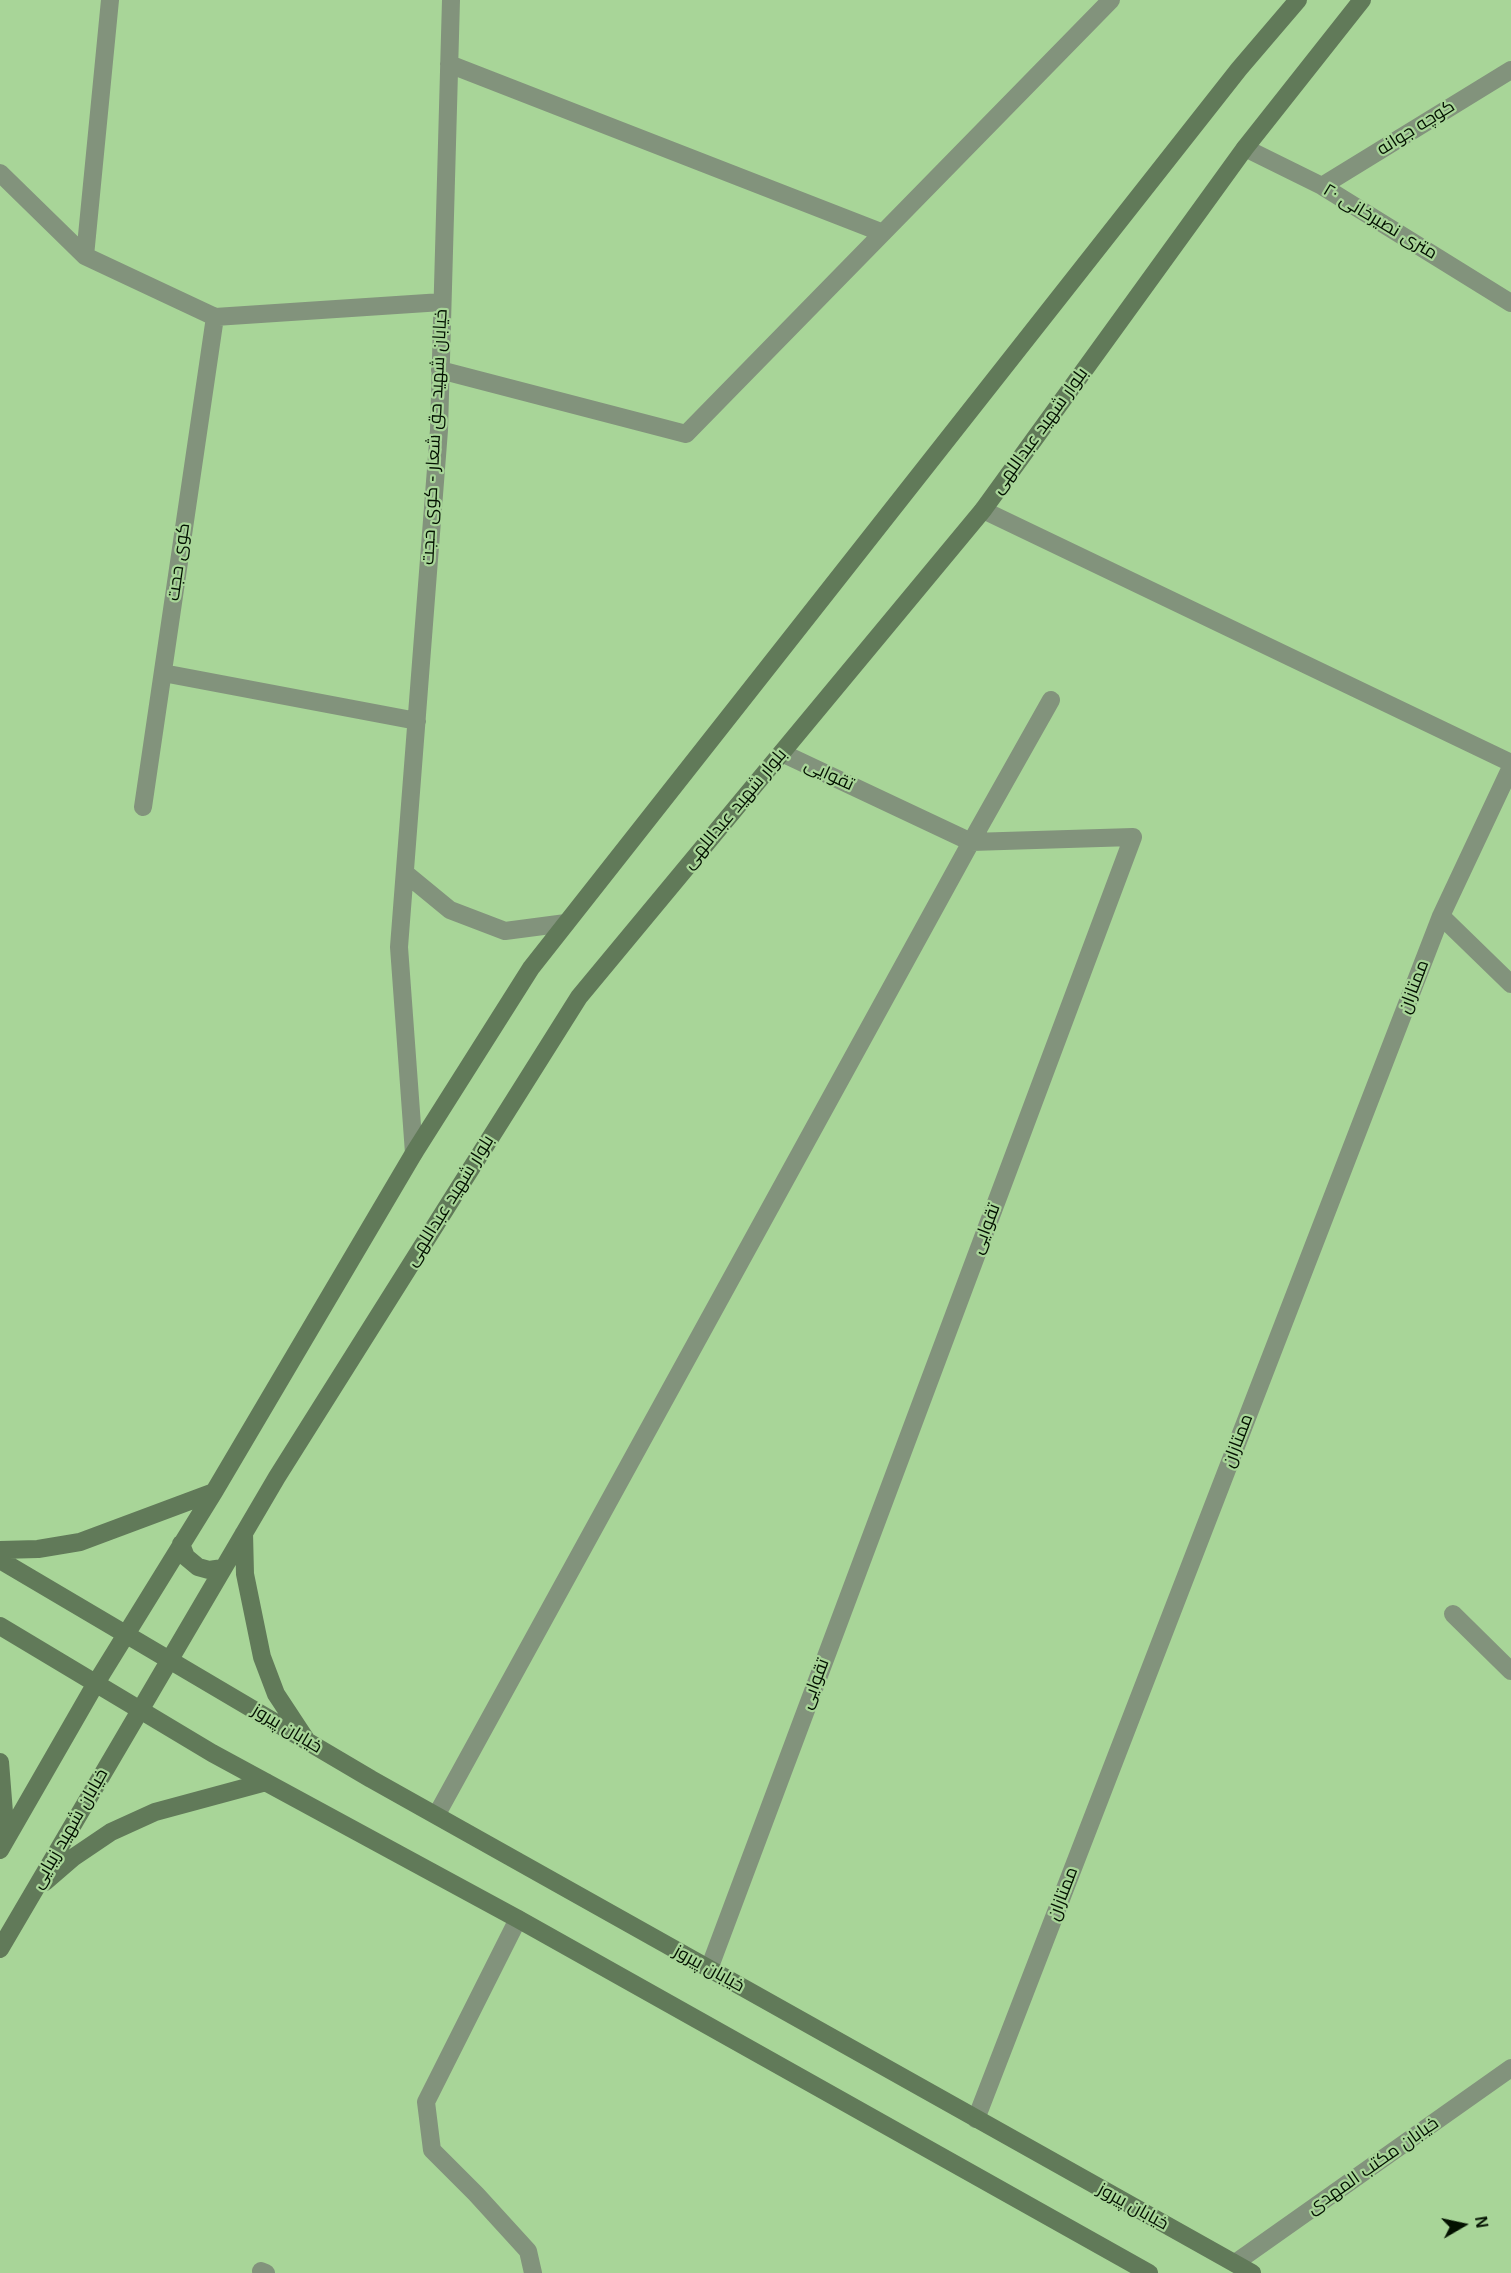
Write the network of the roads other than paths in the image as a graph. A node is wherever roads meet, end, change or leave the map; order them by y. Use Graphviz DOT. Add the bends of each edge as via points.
graph roads {
  1 [pos="110,0"];
  2 [pos="451,0"];
  3 [pos="1111,0"];
  4 [pos="1298,0"];
  5 [pos="1362,0"];
  6 [pos="449,64"];
  7 [pos="1511,70"];
  8 [pos="1245,148"];
  9 [pos="0,174"];
  10 [pos="1322,186"];
  11 [pos="883,233"];
  12 [pos="85,256"];
  13 [pos="442,302"];
  14 [pos="1511,303"];
  15 [pos="215,317"];
  16 [pos="440,370"];
  17 [pos="983,510"];
  18 [pos="163,673"];
  19 [pos="1051,700"];
  20 [pos="417,721"];
  21 [pos="782,753"];
  22 [pos="1511,765"];
  23 [pos="143,807"];
  24 [pos="971,842"];
  25 [pos="405,873"];
  26 [pos="1441,916"];
  27 [pos="566,922"];
  28 [pos="1511,984"];
  29 [pos="414,1153"];
  30 [pos="214,1492"];
  31 [pos="244,1532"];
  32 [pos="181,1544"];
  33 [pos="0,1550"];
  34 [pos="0,1560"];
  35 [pos="223,1568"];
  36 [pos="1453,1614"];
  37 [pos="0,1626"];
  38 [pos="126,1634"];
  39 [pos="169,1659"];
  40 [pos="1511,1671"];
  41 [pos="96,1683"];
  42 [pos="140,1709"];
  43 [pos="308,1742"];
  44 [pos="0,1762"];
  45 [pos="266,1782"];
  46 [pos="437,1814"];
  47 [pos="3,1844"];
  48 [pos="33,1893"];
  49 [pos="518,1919"];
  50 [pos="0,1949"];
  51 [pos="709,1969"];
  52 [pos="1511,2068"];
  53 [pos="976,2119"];
  54 [pos="1235,2264"];
  55 [pos="533,2273"];
  56 [pos="1149,2273"];
  57 [pos="1252,2273"];
  1 -- 12 [label="street"];
  2 -- 6 [label="street, خیابان شهید حق شعار - کوی حجت"];
  3 -- 11 [label="street"];
  4 -- 27 [label="main road" via="1231,78"];
  5 -- 8 [label="main road, بلوار شهید عبداللهی"];
  6 -- 11 [label="street"];
  6 -- 13 [label="street, خیابان شهید حق شعار - کوی حجت"];
  7 -- 10 [label="street, کوچه جوانه"];
  8 -- 10 [label="street, ۲۰ متری نصیرخانی"];
  8 -- 17 [label="main road, بلوار شهید عبداللهی"];
  9 -- 12 [label="street"];
  10 -- 14 [label="street, ۲۰ متری نصیرخانی"];
  11 -- 16 [label="street" via="686,434"];
  12 -- 15 [label="street"];
  13 -- 15 [label="street"];
  13 -- 16 [label="street, خیابان شهید حق شعار - کوی حجت"];
  15 -- 18 [label="street, کوی حجت"];
  16 -- 20 [label="street, خیابان شهید حق شعار - کوی حجت"];
  17 -- 21 [label="main road, بلوار شهید عبداللهی"];
  17 -- 22 [label="street"];
  18 -- 20 [label="street"];
  18 -- 23 [label="street, کوی حجت"];
  19 -- 24 [label="street"];
  20 -- 25 [label="street, خیابان شهید حق شعار - کوی حجت"];
  21 -- 24 [label="street, تقوایی"];
  21 -- 31 [label="main road, بلوار شهید عبداللهی" via="579,997"];
  22 -- 26 [label="street, ممتازان"];
  24 -- 46 [label="street"];
  24 -- 51 [label="street, تقوایی" via="1133,837"];
  25 -- 27 [label="street" via="450,910 505,931"];
  25 -- 29 [label="street, خیابان شهید حق شعار - کوی حجت" via="399,947"];
  26 -- 28 [label="street"];
  26 -- 53 [label="street, ممتازان"];
  27 -- 29 [label="main road" via="531,968"];
  29 -- 30 [label="main road"];
  30 -- 32 [label="main road"];
  30 -- 33 [label="main road" via="80,1542"];
  31 -- 35 [label="main road, بلوار شهید عبداللهی"];
  31 -- 43 [label="main road" via="245,1574 262,1657 276,1694"];
  32 -- 35 [label="main road" via="186,1557 198,1567"];
  32 -- 38 [label="main road"];
  34 -- 38 [label="main road, خیابان پیروز"];
  35 -- 39 [label="main road, بلوار شهید عبداللهی"];
  36 -- 40 [label="street"];
  37 -- 41 [label="main road"];
  38 -- 39 [label="main road, خیابان پیروز"];
  38 -- 41 [label="main road"];
  39 -- 42 [label="main road, خیابان شهید زیبایی"];
  39 -- 43 [label="main road, خیابان پیروز"];
  41 -- 42 [label="main road"];
  41 -- 47 [label="main road"];
  42 -- 45 [label="main road"];
  42 -- 48 [label="main road, خیابان شهید زیبایی"];
  43 -- 46 [label="main road, خیابان پیروز"];
  44 -- 47 [label="main road"];
  45 -- 48 [label="main road" via="155,1812 111,1832 74,1857"];
  45 -- 49 [label="main road"];
  46 -- 51 [label="main road, خیابان پیروز"];
  48 -- 50 [label="main road, خیابان شهید زیبایی"];
  49 -- 55 [label="street" via="426,2102 432,2150 528,2250"];
  49 -- 56 [label="main road"];
  51 -- 53 [label="main road, خیابان پیروز"];
  52 -- 54 [label="street, خیابان مکتب المهدی"];
  53 -- 54 [label="main road, خیابان پیروز"];
  54 -- 57 [label="main road, خیابان پیروز"];
}
